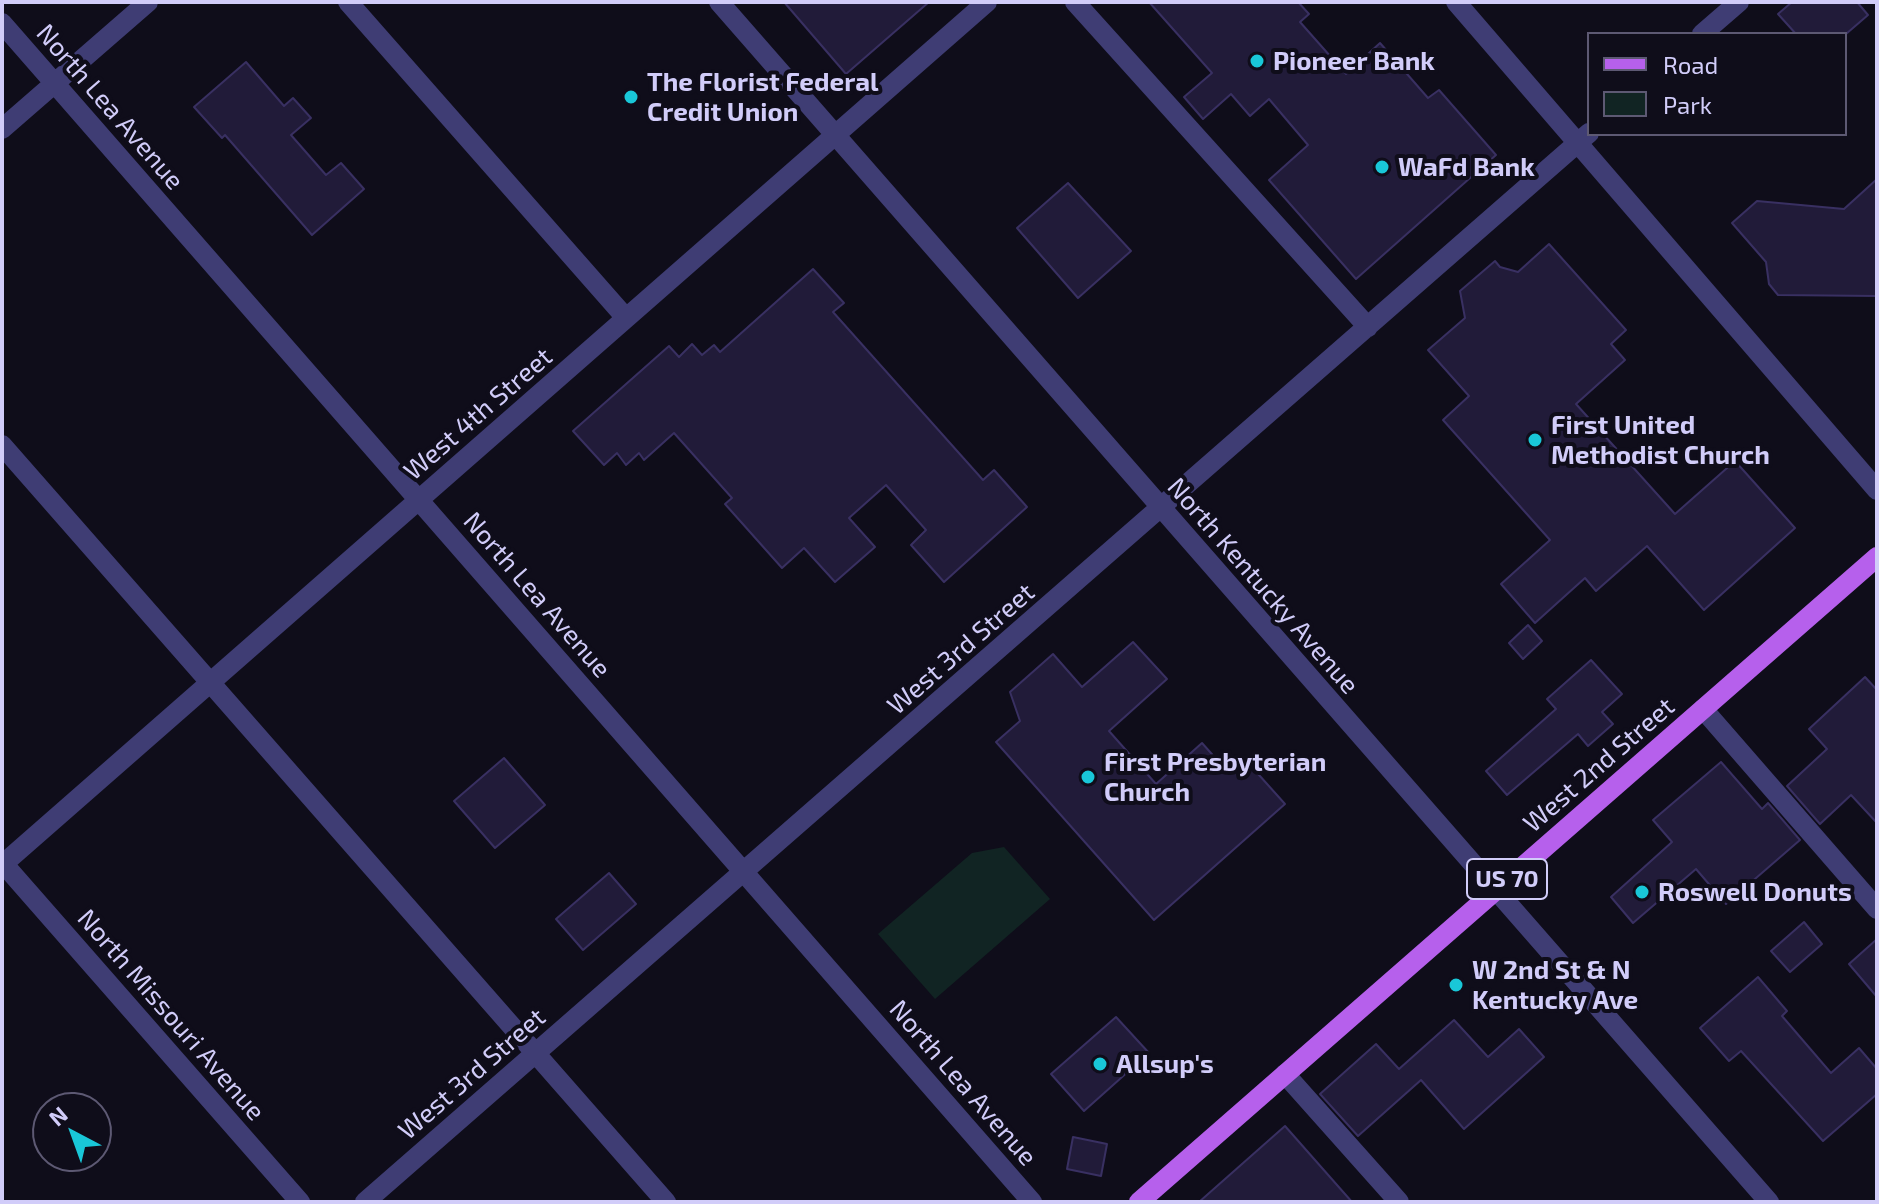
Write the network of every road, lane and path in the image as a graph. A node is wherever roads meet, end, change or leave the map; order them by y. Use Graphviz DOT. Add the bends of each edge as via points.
graph roads {
  1 [pos="148,2"];
  2 [pos="348,2"];
  3 [pos="719,2"];
  4 [pos="987,2"];
  5 [pos="1075,2"];
  6 [pos="1456,2"];
  7 [pos="1739,2"];
  8 [pos="2,23"];
  9 [pos="1704,32"];
  10 [pos="55,83"];
  11 [pos="2,129"];
  12 [pos="835,135"];
  13 [pos="1584,138"];
  14 [pos="626,318"];
  15 [pos="1368,327"];
  16 [pos="2,445"];
  17 [pos="1877,490"];
  18 [pos="420,500"];
  19 [pos="1161,509"];
  20 [pos="1877,557"];
  21 [pos="210,682"];
  22 [pos="1703,709"];
  23 [pos="3,863"];
  24 [pos="744,873"];
  25 [pos="1494,890"];
  26 [pos="1877,909"];
  27 [pos="536,1053"];
  28 [pos="1285,1074"];
  29 [pos="300,1202"];
  30 [pos="365,1202"];
  31 [pos="666,1202"];
  32 [pos="1032,1202"];
  33 [pos="1139,1202"];
  34 [pos="1399,1202"];
  35 [pos="1769,1202"];
  1 -- 10 [label="street"];
  2 -- 14 [label="street"];
  3 -- 12 [label="street, North Kentucky Avenue"];
  4 -- 12 [label="street, West 4th Street"];
  5 -- 15 [label="street"];
  6 -- 13 [label="street"];
  7 -- 9 [label="street"];
  8 -- 10 [label="street, North Lea Avenue"];
  10 -- 11 [label="street"];
  10 -- 18 [label="street, North Lea Avenue"];
  12 -- 14 [label="street, West 4th Street"];
  12 -- 19 [label="street, North Kentucky Avenue"];
  13 -- 15 [label="street, West 3rd Street"];
  13 -- 17 [label="street"];
  14 -- 18 [label="street, West 4th Street"];
  15 -- 19 [label="street, West 3rd Street"];
  16 -- 21 [label="street"];
  18 -- 21 [label="street, West 4th Street"];
  18 -- 24 [label="street, North Lea Avenue"];
  19 -- 24 [label="street, West 3rd Street"];
  19 -- 25 [label="street, North Kentucky Avenue"];
  20 -- 22 [label="main road, West 2nd Street / US 70"];
  21 -- 23 [label="street, West 4th Street"];
  21 -- 27 [label="street"];
  22 -- 25 [label="main road, West 2nd Street / US 70"];
  22 -- 26 [label="street"];
  23 -- 29 [label="street, North Missouri Avenue"];
  24 -- 27 [label="street, West 3rd Street"];
  24 -- 32 [label="street, North Lea Avenue"];
  25 -- 28 [label="main road, West 2nd Street / US 70"];
  25 -- 35 [label="street, North Kentucky Avenue"];
  27 -- 30 [label="street, West 3rd Street"];
  27 -- 31 [label="street"];
  28 -- 33 [label="main road, West 2nd Street / US 70"];
  28 -- 34 [label="street"];
}
